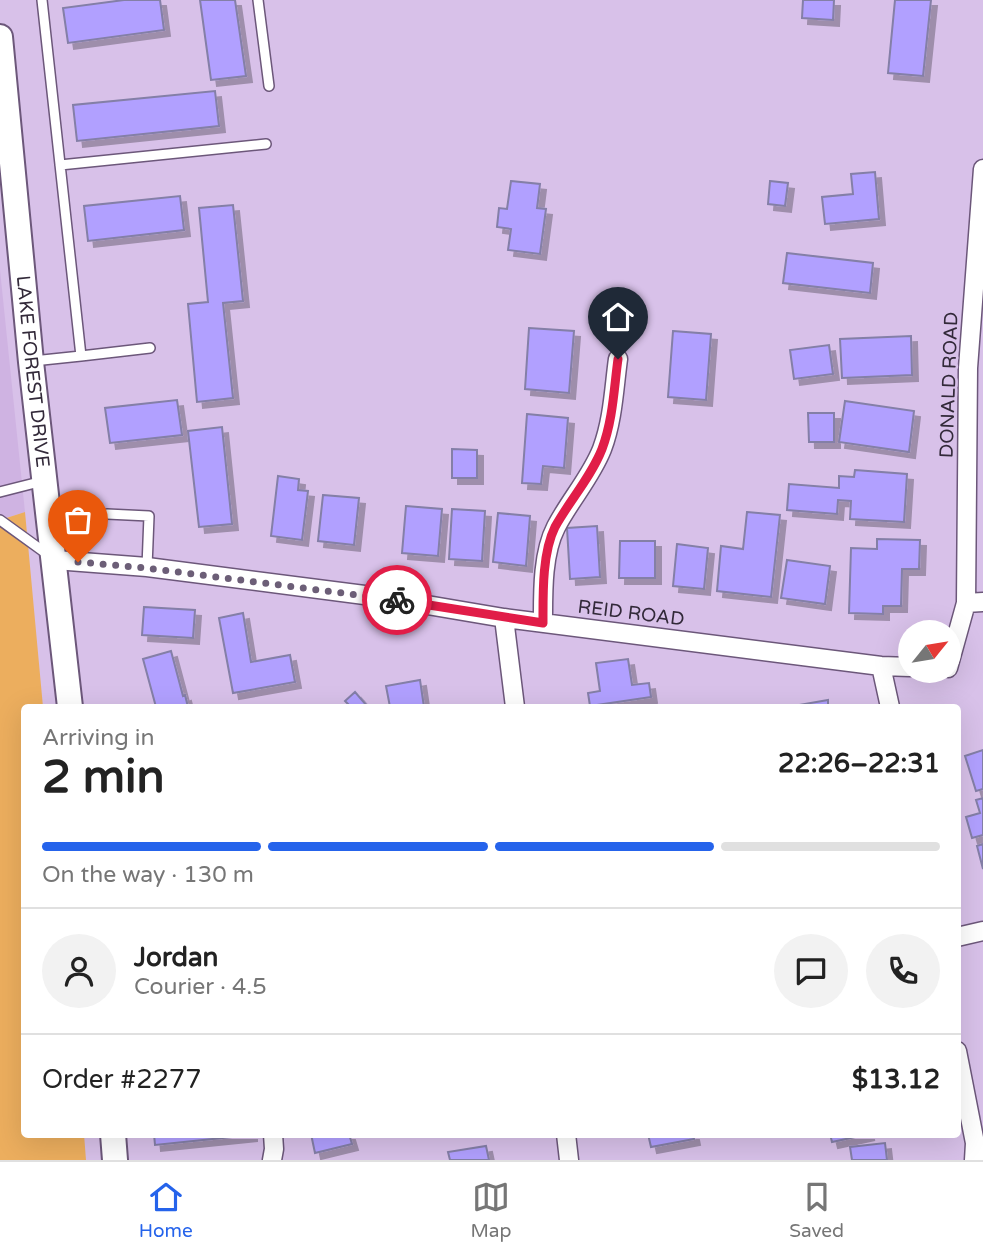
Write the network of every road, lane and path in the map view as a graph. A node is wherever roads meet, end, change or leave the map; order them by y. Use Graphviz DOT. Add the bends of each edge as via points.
graph roads {
  1 [pos="43,0"];
  2 [pos="258,0"];
  3 [pos="0,37"];
  4 [pos="269,86"];
  5 [pos="266,144"];
  6 [pos="60,165"];
  7 [pos="983,169"];
  8 [pos="150,348"];
  9 [pos="81,356"];
  10 [pos="618,359"];
  11 [pos="31,362"];
  12 [pos="975,365"];
  13 [pos="45,481"];
  14 [pos="0,492"];
  15 [pos="107,514"];
  16 [pos="0,520"];
  17 [pos="55,560"];
  18 [pos="146,568"];
  19 [pos="975,603"];
  20 [pos="504,618"];
  21 [pos="543,623"];
  22 [pos="961,637"];
  23 [pos="881,666"];
  24 [pos="898,667"];
  25 [pos="70,704"];
  26 [pos="515,704"];
  27 [pos="889,704"];
  28 [pos="983,931"];
  29 [pos="961,936"];
  30 [pos="961,1071"];
  31 [pos="113,1138"];
  32 [pos="273,1138"];
  33 [pos="566,1138"];
  34 [pos="977,1149"];
  35 [pos="115,1160"];
  36 [pos="272,1160"];
  37 [pos="569,1160"];
  1 -- 6 [label="lane"];
  2 -- 4 [label="lane"];
  3 -- 11 [label="street, LAKE FOREST DRIVE"];
  5 -- 6 [label="lane"];
  6 -- 9 [label="lane"];
  7 -- 12 [label="street, DONALD ROAD"];
  8 -- 9 [label="lane"];
  9 -- 11 [label="lane"];
  10 -- 21 [label="street" via="603,446 554,531 543,579"];
  11 -- 13 [label="street, LAKE FOREST DRIVE"];
  12 -- 19 [label="street, DONALD ROAD"];
  13 -- 14 [label="lane"];
  13 -- 17 [label="street, LAKE FOREST DRIVE"];
  15 -- 18 [label="lane" via="149,516"];
  16 -- 17 [label="lane"];
  17 -- 18 [label="street, REID ROAD"];
  17 -- 25 [label="street, LAKE FOREST DRIVE"];
  18 -- 20 [label="street, REID ROAD" via="380,597"];
  19 -- 22 [label="street"];
  20 -- 21 [label="street, REID ROAD"];
  20 -- 26 [label="street"];
  21 -- 23 [label="street, REID ROAD"];
  23 -- 24 [label="street, REID ROAD"];
  23 -- 27 [label="street"];
  28 -- 29 [label="street"];
  30 -- 34 [label="street"];
  31 -- 35 [label="street"];
  32 -- 36 [label="street"];
  33 -- 37 [label="street"];
}
